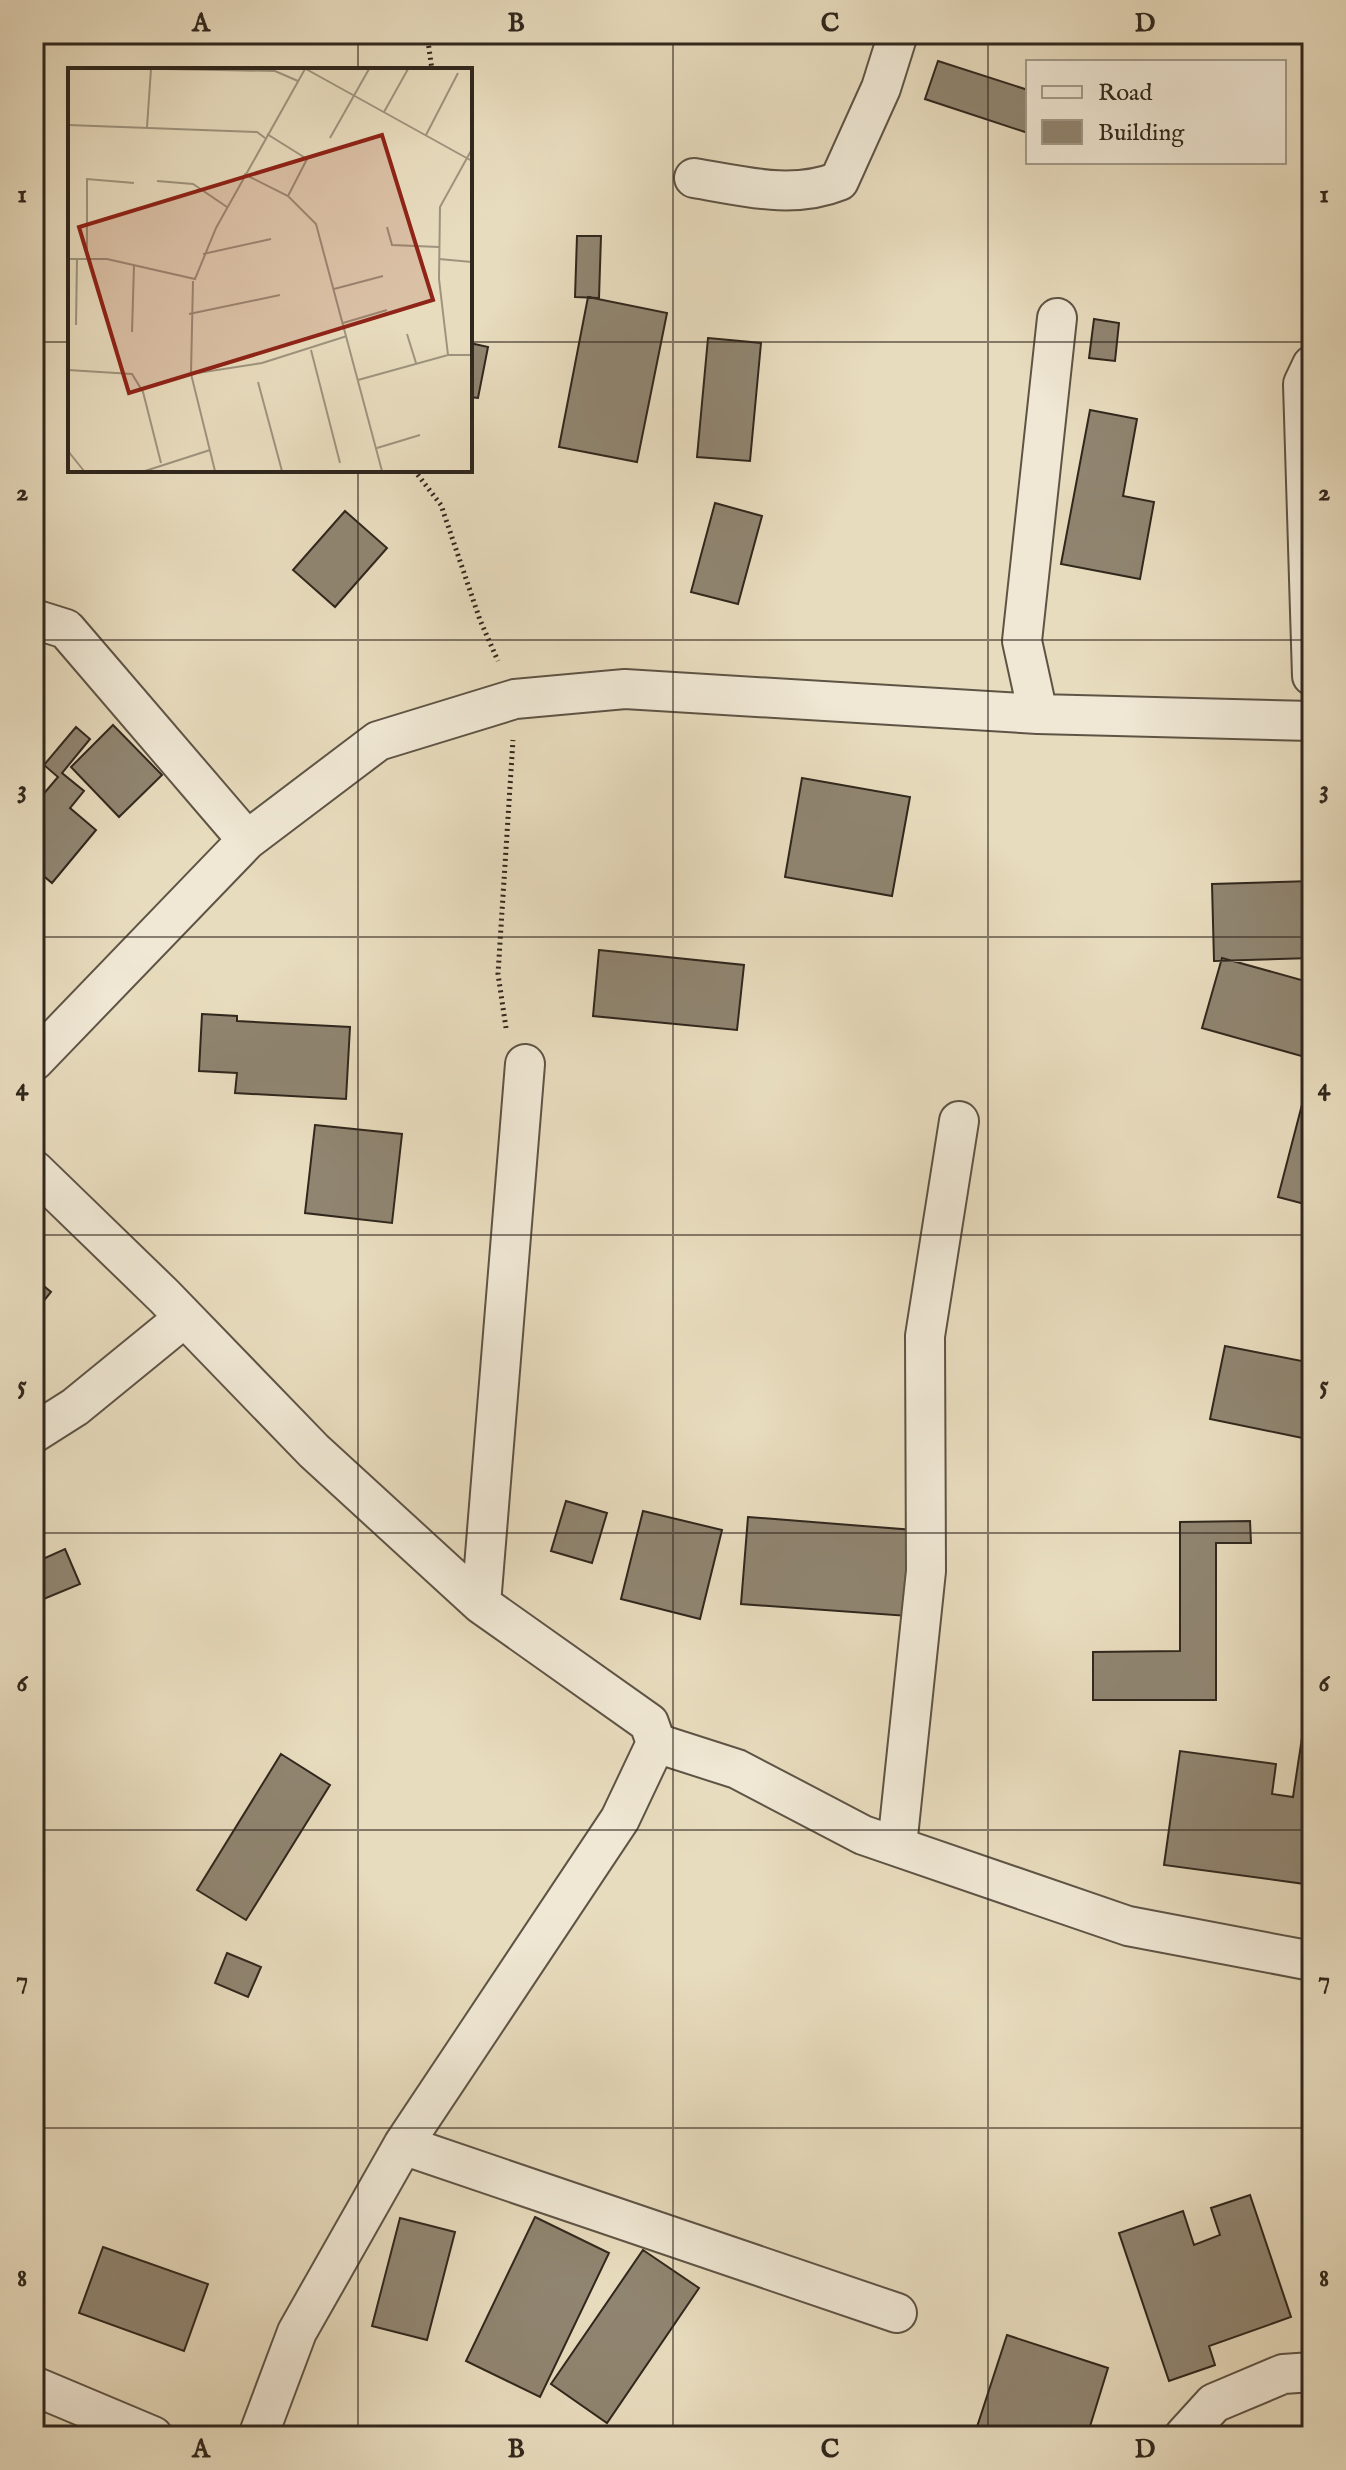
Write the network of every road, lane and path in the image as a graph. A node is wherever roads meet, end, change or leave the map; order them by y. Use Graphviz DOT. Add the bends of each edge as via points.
graph roads {
  1 [pos="427,34"];
  2 [pos="898,34"];
  3 [pos="432,68"];
  4 [pos="694,178"];
  5 [pos="1057,318"];
  6 [pos="1312,365"];
  7 [pos="416,472"];
  8 [pos="34,619"];
  9 [pos="1312,676"];
  10 [pos="515,699"];
  11 [pos="1038,714"];
  12 [pos="1312,721"];
  13 [pos="247,840"];
  14 [pos="34,1061"];
  15 [pos="525,1064"];
  16 [pos="959,1121"];
  17 [pos="34,1170"];
  18 [pos="184,1318"];
  19 [pos="34,1433"];
  20 [pos="481,1604"];
  21 [pos="656,1743"];
  22 [pos="897,1846"];
  23 [pos="1312,1961"];
  24 [pos="403,2145"];
  25 [pos="897,2313"];
  26 [pos="1312,2372"];
  27 [pos="34,2386"];
  28 [pos="153,2436"];
  29 [pos="258,2436"];
  30 [pos="1184,2436"];
  1 -- 3 [label="path"];
  2 -- 4 [label="street" via="881,88 839,181 812,192"];
  5 -- 11 [label="street" via="1022,641"];
  6 -- 9 [label="street" via="1303,384"];
  7 -- 10 [label="path" via="441,505 480,620"];
  8 -- 13 [label="street" via="66,629"];
  10 -- 11 [label="street" via="625,689"];
  10 -- 13 [label="street" via="378,741"];
  10 -- 15 [label="path" via="498,974 503,1022"];
  11 -- 12 [label="street"];
  13 -- 14 [label="street"];
  15 -- 20 [label="street"];
  16 -- 22 [label="street" via="925,1336 926,1571"];
  17 -- 18 [label="street"];
  18 -- 19 [label="street" via="75,1407"];
  18 -- 20 [label="street" via="314,1451"];
  20 -- 21 [label="street" via="638,1714 649,1723"];
  21 -- 22 [label="street" via="737,1769 863,1835"];
  21 -- 24 [label="street" via="620,1819"];
  22 -- 23 [label="street" via="1128,1926"];
  24 -- 25 [label="street"];
  24 -- 29 [label="street" via="297,2332"];
  26 -- 30 [label="street" via="1283,2374 1214,2403"];
  27 -- 28 [label="street"];
}
